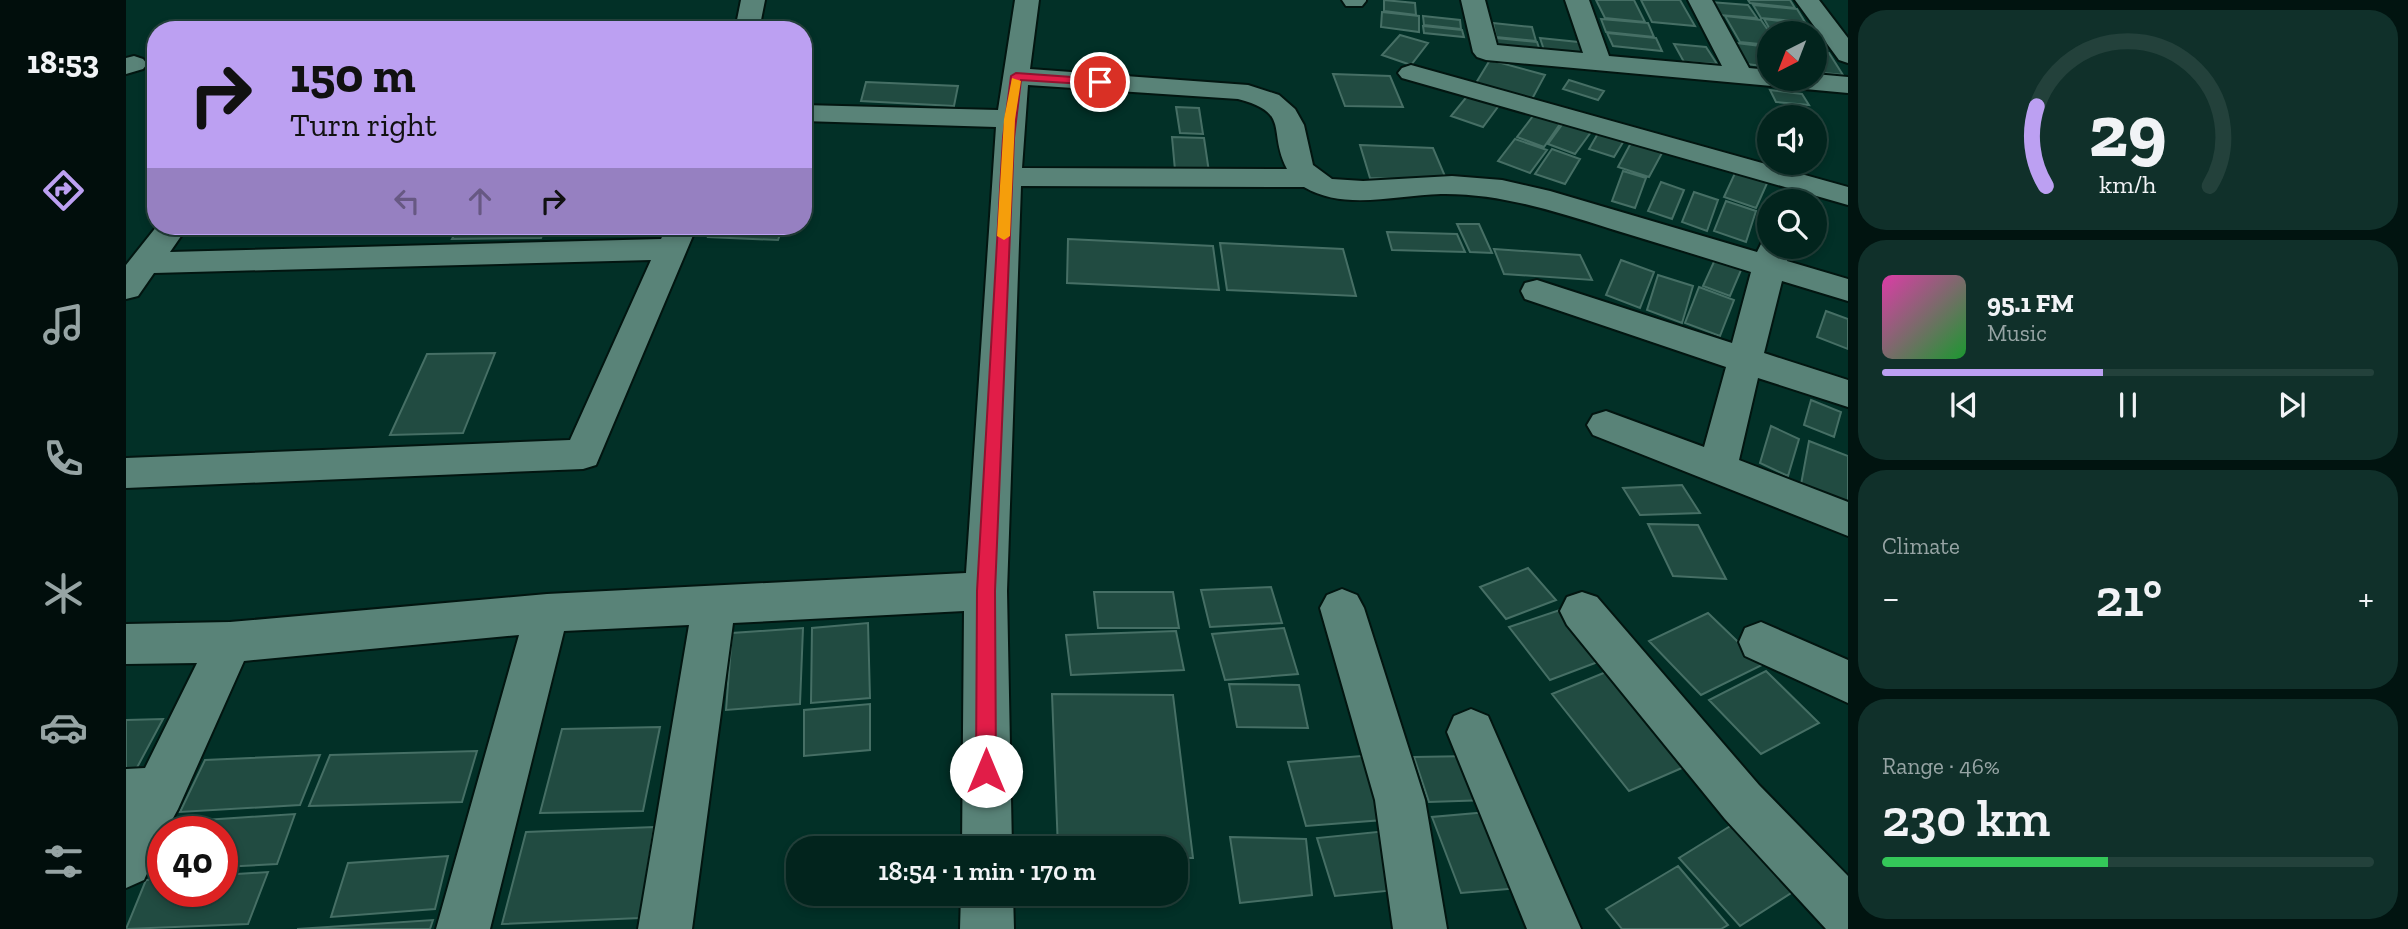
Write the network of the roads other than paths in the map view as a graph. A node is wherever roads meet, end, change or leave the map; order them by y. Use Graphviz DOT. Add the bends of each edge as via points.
graph roads {
  1 [pos="753,0"];
  2 [pos="1027,0"];
  3 [pos="1473,0"];
  4 [pos="1577,0"];
  5 [pos="1700,0"];
  6 [pos="1807,0"];
  7 [pos="749,21"];
  8 [pos="1848,55"];
  9 [pos="1599,62"];
  10 [pos="1411,73"];
  11 [pos="1740,75"];
  12 [pos="1016,76"];
  13 [pos="1757,77"];
  14 [pos="1827,83"];
  15 [pos="1848,85"];
  16 [pos="812,113"];
  17 [pos="1010,119"];
  18 [pos="1007,177"];
  19 [pos="1308,178"];
  20 [pos="1787,189"];
  21 [pos="1827,194"];
  22 [pos="1848,196"];
  23 [pos="166,235"];
  24 [pos="677,237"];
  25 [pos="1757,251"];
  26 [pos="1771,259"];
  27 [pos="1781,259"];
  28 [pos="135,276"];
  29 [pos="1848,290"];
  30 [pos="1537,291"];
  31 [pos="1745,359"];
  32 [pos="1848,394"];
  33 [pos="1606,425"];
  34 [pos="1718,466"];
  35 [pos="126,473"];
  36 [pos="1848,519"];
  37 [pos="986,591"];
  38 [pos="714,606"];
  39 [pos="1342,608"];
  40 [pos="1583,611"];
  41 [pos="547,613"];
  42 [pos="230,642"];
  43 [pos="1761,642"];
  44 [pos="126,644"];
  45 [pos="1848,682"];
  46 [pos="1471,732"];
  47 [pos="144,793"];
  48 [pos="986,836"];
  49 [pos="126,862"];
  50 [pos="987,906"];
  51 [pos="1848,914"];
  52 [pos="463,929"];
  53 [pos="666,929"];
  54 [pos="987,929"];
  55 [pos="1420,929"];
  56 [pos="1554,929"];
  1 -- 7 [label="street"];
  2 -- 12 [label="street"];
  3 -- 9 [label="street" via="1486,52"];
  4 -- 9 [label="street"];
  5 -- 11 [label="street"];
  6 -- 8 [label="street"];
  9 -- 11 [label="street"];
  10 -- 20 [label="street"];
  11 -- 13 [label="street"];
  12 -- 17 [label="street"];
  12 -- 19 [label="street" via="1239,91 1264,97 1287,117 1297,166"];
  14 -- 15 [label="street"];
  16 -- 17 [label="street"];
  17 -- 18 [label="street"];
  18 -- 19 [label="street"];
  18 -- 37 [label="street"];
  19 -- 25 [label="street" via="1345,190 1490,186"];
  21 -- 22 [label="street"];
  23 -- 28 [label="street"];
  24 -- 28 [label="street"];
  24 -- 35 [label="street" via="583,454"];
  26 -- 31 [label="street"];
  27 -- 29 [label="street"];
  30 -- 31 [label="street"];
  31 -- 32 [label="street"];
  31 -- 34 [label="street"];
  33 -- 34 [label="street"];
  34 -- 36 [label="street"];
  37 -- 38 [label="street"];
  37 -- 48 [label="street"];
  38 -- 41 [label="street"];
  38 -- 53 [label="street"];
  39 -- 55 [label="street" via="1400,800"];
  40 -- 51 [label="street" via="1742,802"];
  41 -- 42 [label="street"];
  41 -- 52 [label="street"];
  42 -- 44 [label="street"];
  42 -- 47 [label="street"];
  43 -- 45 [label="street"];
  46 -- 56 [label="street"];
  47 -- 49 [label="street"];
  50 -- 54 [label="street"];
}
